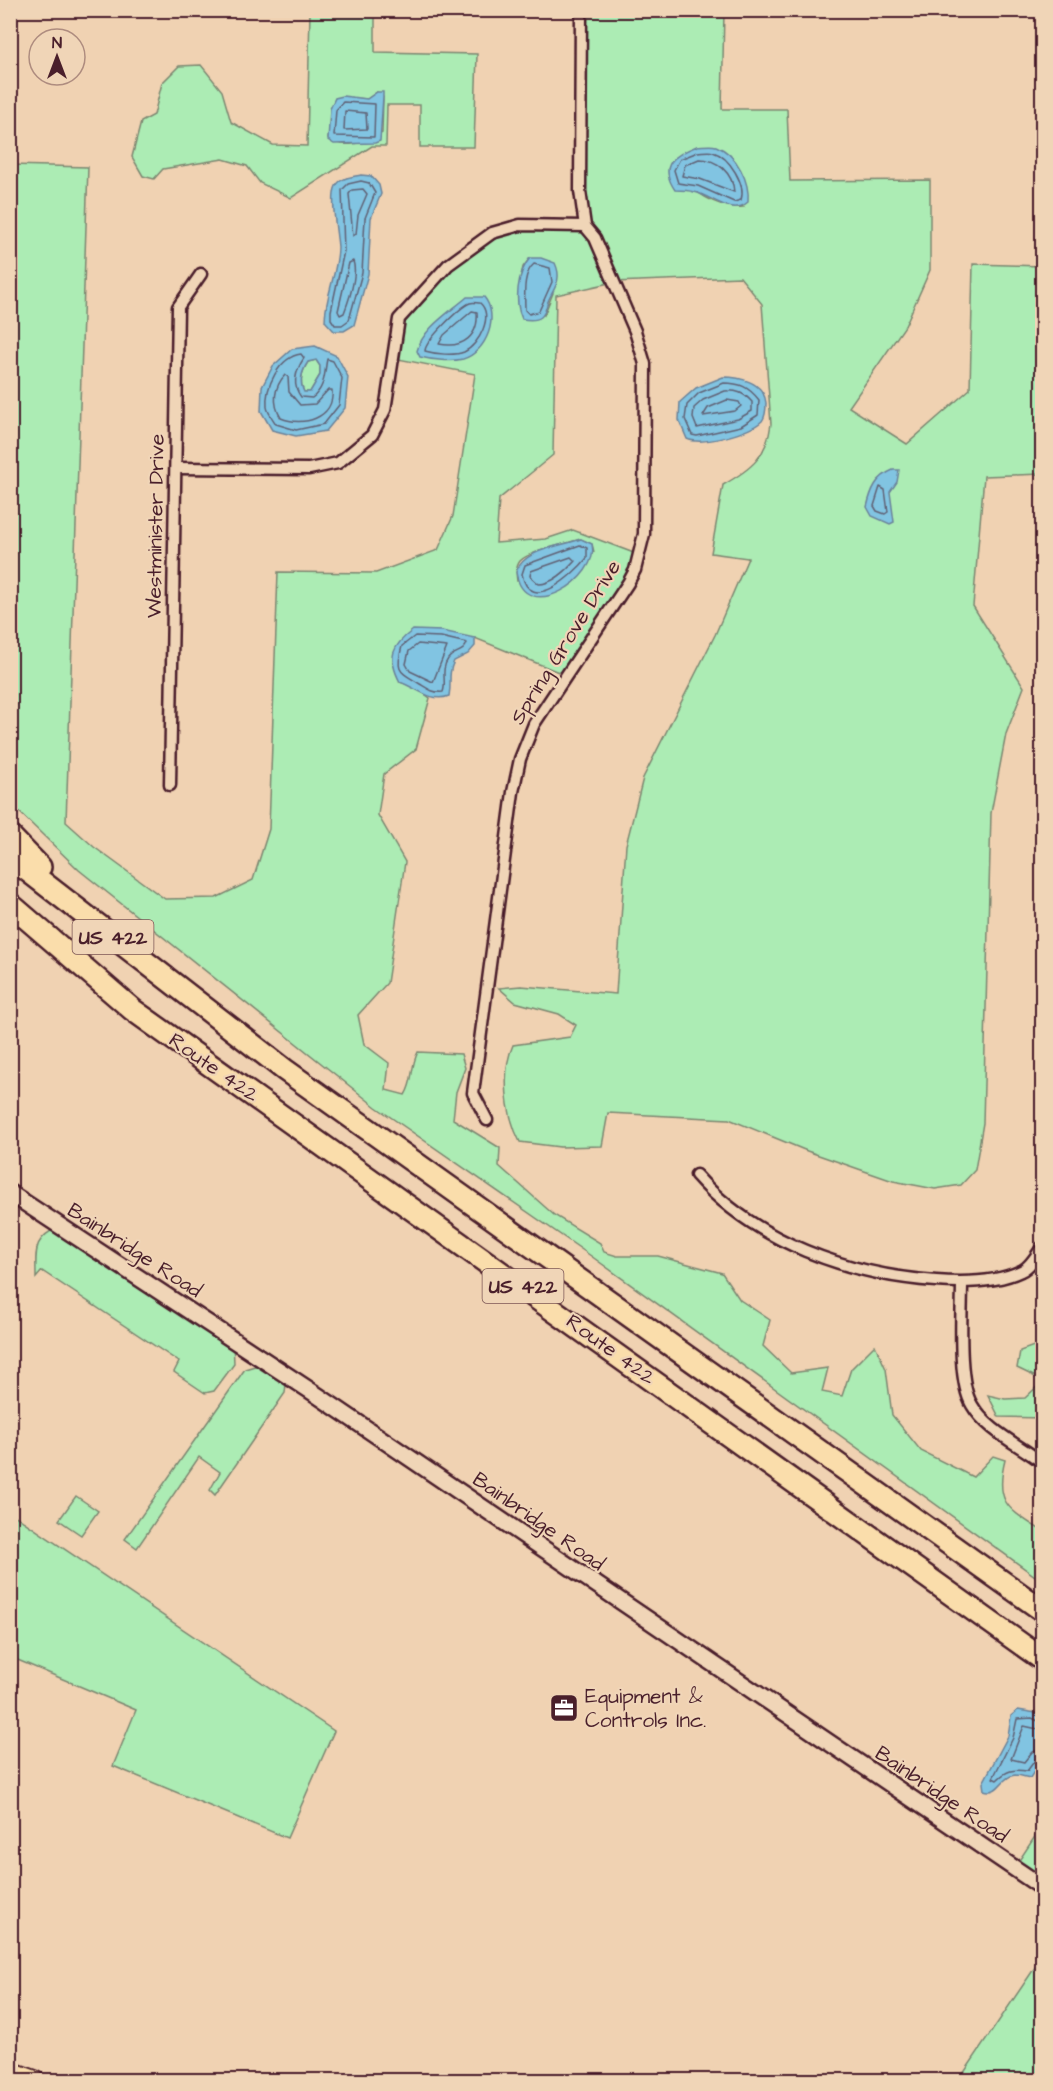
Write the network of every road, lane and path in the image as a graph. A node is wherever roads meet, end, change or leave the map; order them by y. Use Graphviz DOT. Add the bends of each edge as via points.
graph roads {
  1 [pos="581,10"];
  2 [pos="585,226"];
  3 [pos="201,274"];
  4 [pos="176,468"];
  5 [pos="170,785"];
  6 [pos="10,836"];
  7 [pos="10,857"];
  8 [pos="10,904"];
  9 [pos="10,921"];
  10 [pos="133,1010"];
  11 [pos="216,1017"];
  12 [pos="487,1120"];
  13 [pos="696,1175"];
  14 [pos="10,1193"];
  15 [pos="1042,1248"];
  16 [pos="962,1282"];
  17 [pos="1035,1458"];
  18 [pos="1042,1610"];
  19 [pos="1042,1659"];
  20 [pos="1042,1887"];
  21 [pos="10,2071"];
  22 [pos="14,2080"];
  23 [pos="35,2080"];
  1 -- 2 [label="street, Spring Grove Drive" via="580,191"];
  2 -- 4 [label="street" via="520,225 492,233 448,265 399,319 385,410 372,435 338,463 309,469"];
  2 -- 12 [label="street, Spring Grove Drive" via="595,238 645,364 644,534 635,570 534,724 520,759 472,1093"];
  3 -- 4 [label="street, Westminister Drive" via="178,306"];
  4 -- 5 [label="street, Westminister Drive"];
  6 -- 11 [label="highway" via="44,871"];
  7 -- 11 [label="highway, Route 422 / US 422"];
  8 -- 10 [label="highway, Route 422 / US 422"];
  9 -- 10 [label="highway"];
  10 -- 19 [label="highway, Route 422 / US 422"];
  11 -- 18 [label="highway, Route 422 / US 422" via="294,1077"];
  13 -- 16 [label="street" via="711,1191 792,1245 842,1264 898,1278"];
  14 -- 20 [label="street, Bainbridge Road" via="314,1393"];
  15 -- 16 [label="street" via="1024,1270 1004,1277"];
  16 -- 17 [label="street" via="964,1390 985,1421"];
  21 -- 22 [label="street"];
  21 -- 23 [label="main road"];
}
